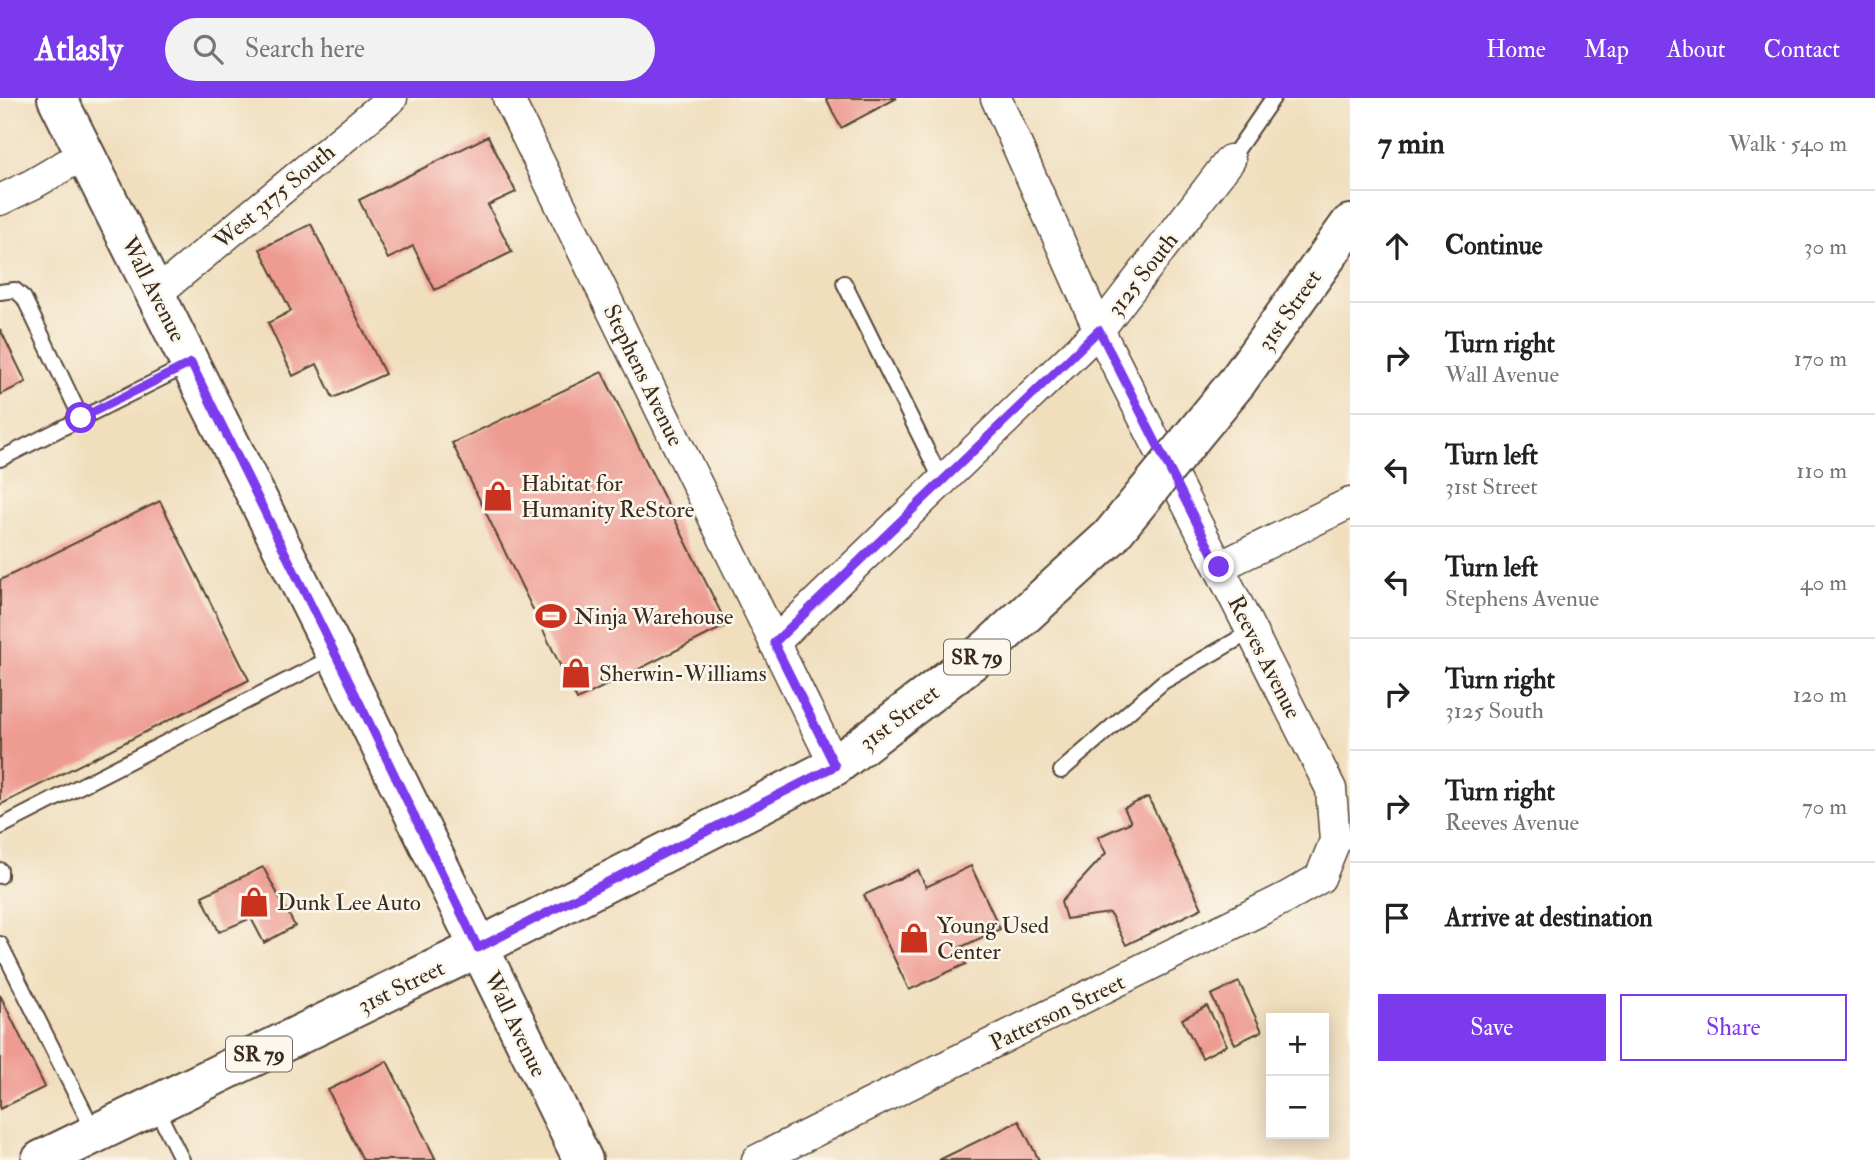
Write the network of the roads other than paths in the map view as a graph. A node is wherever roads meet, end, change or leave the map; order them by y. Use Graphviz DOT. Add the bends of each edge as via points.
graph roads {
  1 [pos="57,98"];
  2 [pos="392,98"];
  3 [pos="508,98"];
  4 [pos="996,98"];
  5 [pos="1272,98"];
  6 [pos="86,153"];
  7 [pos="1230,160"];
  8 [pos="0,200"];
  9 [pos="1350,224"];
  10 [pos="844,283"];
  11 [pos="0,292"];
  12 [pos="156,294"];
  13 [pos="1099,330"];
  14 [pos="191,363"];
  15 [pos="81,418"];
  16 [pos="0,459"];
  17 [pos="942,481"];
  18 [pos="1350,503"];
  19 [pos="1219,567"];
  20 [pos="1252,631"];
  21 [pos="774,643"];
  22 [pos="336,655"];
  23 [pos="835,766"];
  24 [pos="1061,771"];
  25 [pos="0,827"];
  26 [pos="1335,841"];
  27 [pos="0,870"];
  28 [pos="0,876"];
  29 [pos="0,944"];
  30 [pos="478,948"];
  31 [pos="154,1105"];
  32 [pos="95,1133"];
  33 [pos="41,1160"];
  34 [pos="182,1160"];
  35 [pos="583,1160"];
  36 [pos="757,1160"];
  1 -- 6 [label="main road, Wall Avenue"];
  2 -- 12 [label="street, West 3175 South"];
  3 -- 21 [label="street, Stephens Avenue"];
  4 -- 13 [label="street, Reeves Avenue"];
  5 -- 7 [label="lane"];
  6 -- 8 [label="street"];
  6 -- 12 [label="main road, Wall Avenue"];
  7 -- 13 [label="street, 3125 South"];
  9 -- 23 [label="main road, 31st Street / SR 79, bridge" via="1237,382 1110,537 985,651"];
  10 -- 17 [label="lane"];
  11 -- 15 [label="lane" via="15,290 24,298"];
  12 -- 14 [label="main road, Wall Avenue"];
  13 -- 17 [label="street, 3125 South"];
  13 -- 19 [label="street, Reeves Avenue"];
  14 -- 15 [label="lane"];
  14 -- 22 [label="main road, Wall Avenue"];
  15 -- 16 [label="lane"];
  17 -- 21 [label="street, 3125 South"];
  18 -- 19 [label="street"];
  19 -- 20 [label="street, Reeves Avenue"];
  20 -- 24 [label="lane" via="1163,682"];
  20 -- 26 [label="street, Reeves Avenue" via="1331,789"];
  21 -- 23 [label="street, Stephens Avenue"];
  22 -- 25 [label="lane"];
  22 -- 30 [label="main road, Wall Avenue"];
  23 -- 30 [label="main road, 31st Street / SR 79"];
  26 -- 36 [label="street, Patterson Street" via="1320,878 1287,897"];
  27 -- 28 [label="lane"];
  29 -- 32 [label="lane"];
  30 -- 31 [label="main road, 31st Street / SR 79"];
  30 -- 35 [label="main road, Wall Avenue"];
  31 -- 32 [label="main road, 31st Street / SR 79"];
  31 -- 34 [label="lane"];
  32 -- 33 [label="main road, 31st Street / SR 79"];
}
